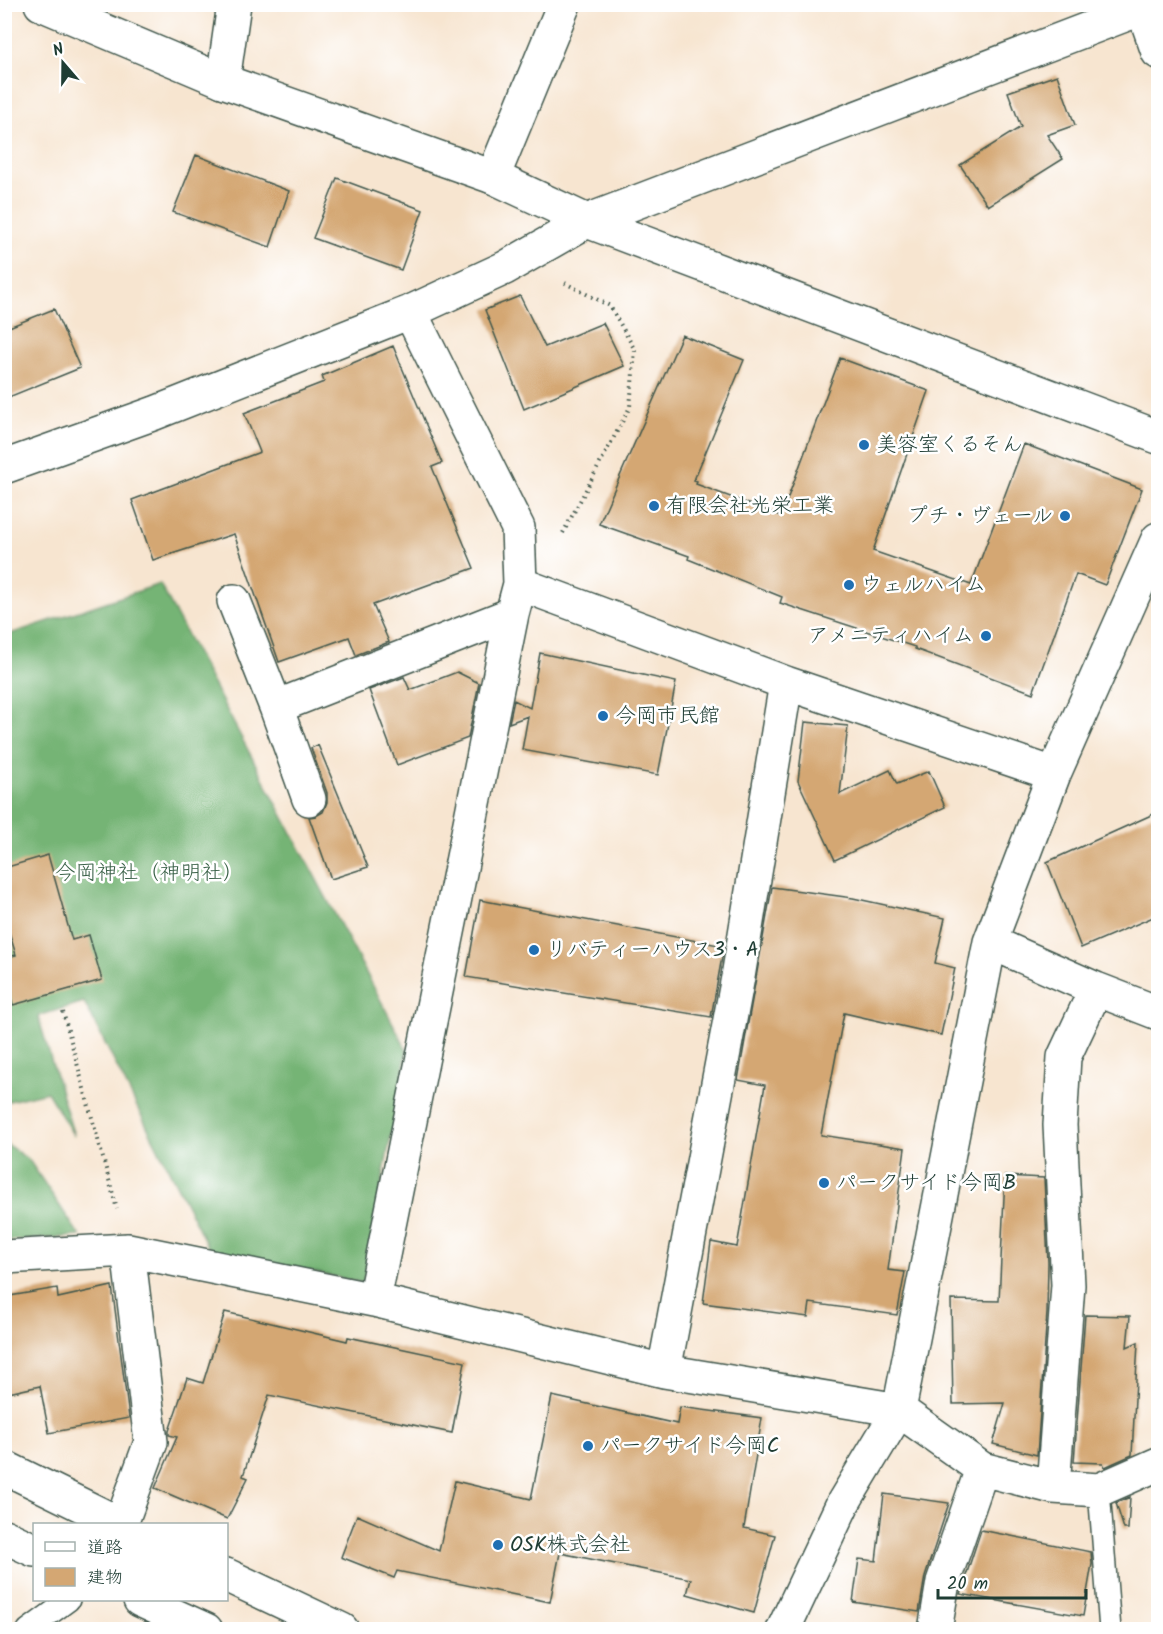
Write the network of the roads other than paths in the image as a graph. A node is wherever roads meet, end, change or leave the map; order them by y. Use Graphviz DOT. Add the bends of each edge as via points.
graph roads {
  1 [pos="41,4"];
  2 [pos="234,4"];
  3 [pos="564,4"];
  4 [pos="1148,7"];
  5 [pos="1158,52"];
  6 [pos="223,81"];
  7 [pos="493,177"];
  8 [pos="587,221"];
  9 [pos="410,312"];
  10 [pos="1158,437"];
  11 [pos="4,467"];
  12 [pos="1158,539"];
  13 [pos="516,599"];
  14 [pos="234,601"];
  15 [pos="786,683"];
  16 [pos="276,707"];
  17 [pos="1054,774"];
  18 [pos="309,799"];
  19 [pos="990,942"];
  20 [pos="1096,989"];
  21 [pos="1158,1013"];
  22 [pos="128,1250"];
  23 [pos="4,1257"];
  24 [pos="374,1300"];
  25 [pos="664,1371"];
  26 [pos="899,1410"];
  27 [pos="1158,1464"];
  28 [pos="4,1467"];
  29 [pos="982,1469"];
  30 [pos="1053,1487"];
  31 [pos="1099,1490"];
  32 [pos="118,1523"];
  33 [pos="120,1523"];
  34 [pos="4,1536"];
  35 [pos="33,1550"];
  36 [pos="228,1576"];
  37 [pos="66,1601"];
  38 [pos="144,1601"];
  39 [pos="28,1629"];
  40 [pos="206,1629"];
  41 [pos="342,1629"];
  42 [pos="783,1629"];
  43 [pos="935,1629"];
  44 [pos="1110,1629"];
  1 -- 6 [label="main road"];
  2 -- 6 [label="main road"];
  3 -- 7 [label="main road"];
  4 -- 5 [label="main road"];
  4 -- 8 [label="main road"];
  6 -- 7 [label="main road"];
  7 -- 8 [label="main road"];
  8 -- 9 [label="main road" via="505,268"];
  8 -- 10 [label="main road"];
  9 -- 11 [label="main road" via="155,413"];
  9 -- 13 [label="main road" via="518,528"];
  12 -- 17 [label="main road"];
  13 -- 15 [label="main road"];
  13 -- 16 [label="main road"];
  13 -- 24 [label="main road"];
  14 -- 16 [label="main road"];
  15 -- 17 [label="main road"];
  15 -- 25 [label="main road" via="738,977"];
  16 -- 18 [label="main road"];
  17 -- 19 [label="main road"];
  19 -- 20 [label="main road"];
  19 -- 26 [label="main road"];
  20 -- 21 [label="main road"];
  20 -- 30 [label="main road" via="1064,1057 1060,1125 1068,1285"];
  22 -- 23 [label="main road"];
  22 -- 24 [label="main road"];
  22 -- 33 [label="main road" via="152,1442"];
  24 -- 25 [label="main road"];
  25 -- 26 [label="main road"];
  26 -- 29 [label="main road"];
  26 -- 42 [label="main road" via="843,1503"];
  27 -- 31 [label="main road"];
  28 -- 32 [label="main road"];
  29 -- 30 [label="main road"];
  29 -- 43 [label="main road" via="943,1582"];
  30 -- 31 [label="main road"];
  31 -- 44 [label="lane"];
  34 -- 35 [label="main road"];
  36 -- 41 [label="main road"];
  37 -- 39 [label="lane"];
  38 -- 40 [label="main road"];
}
